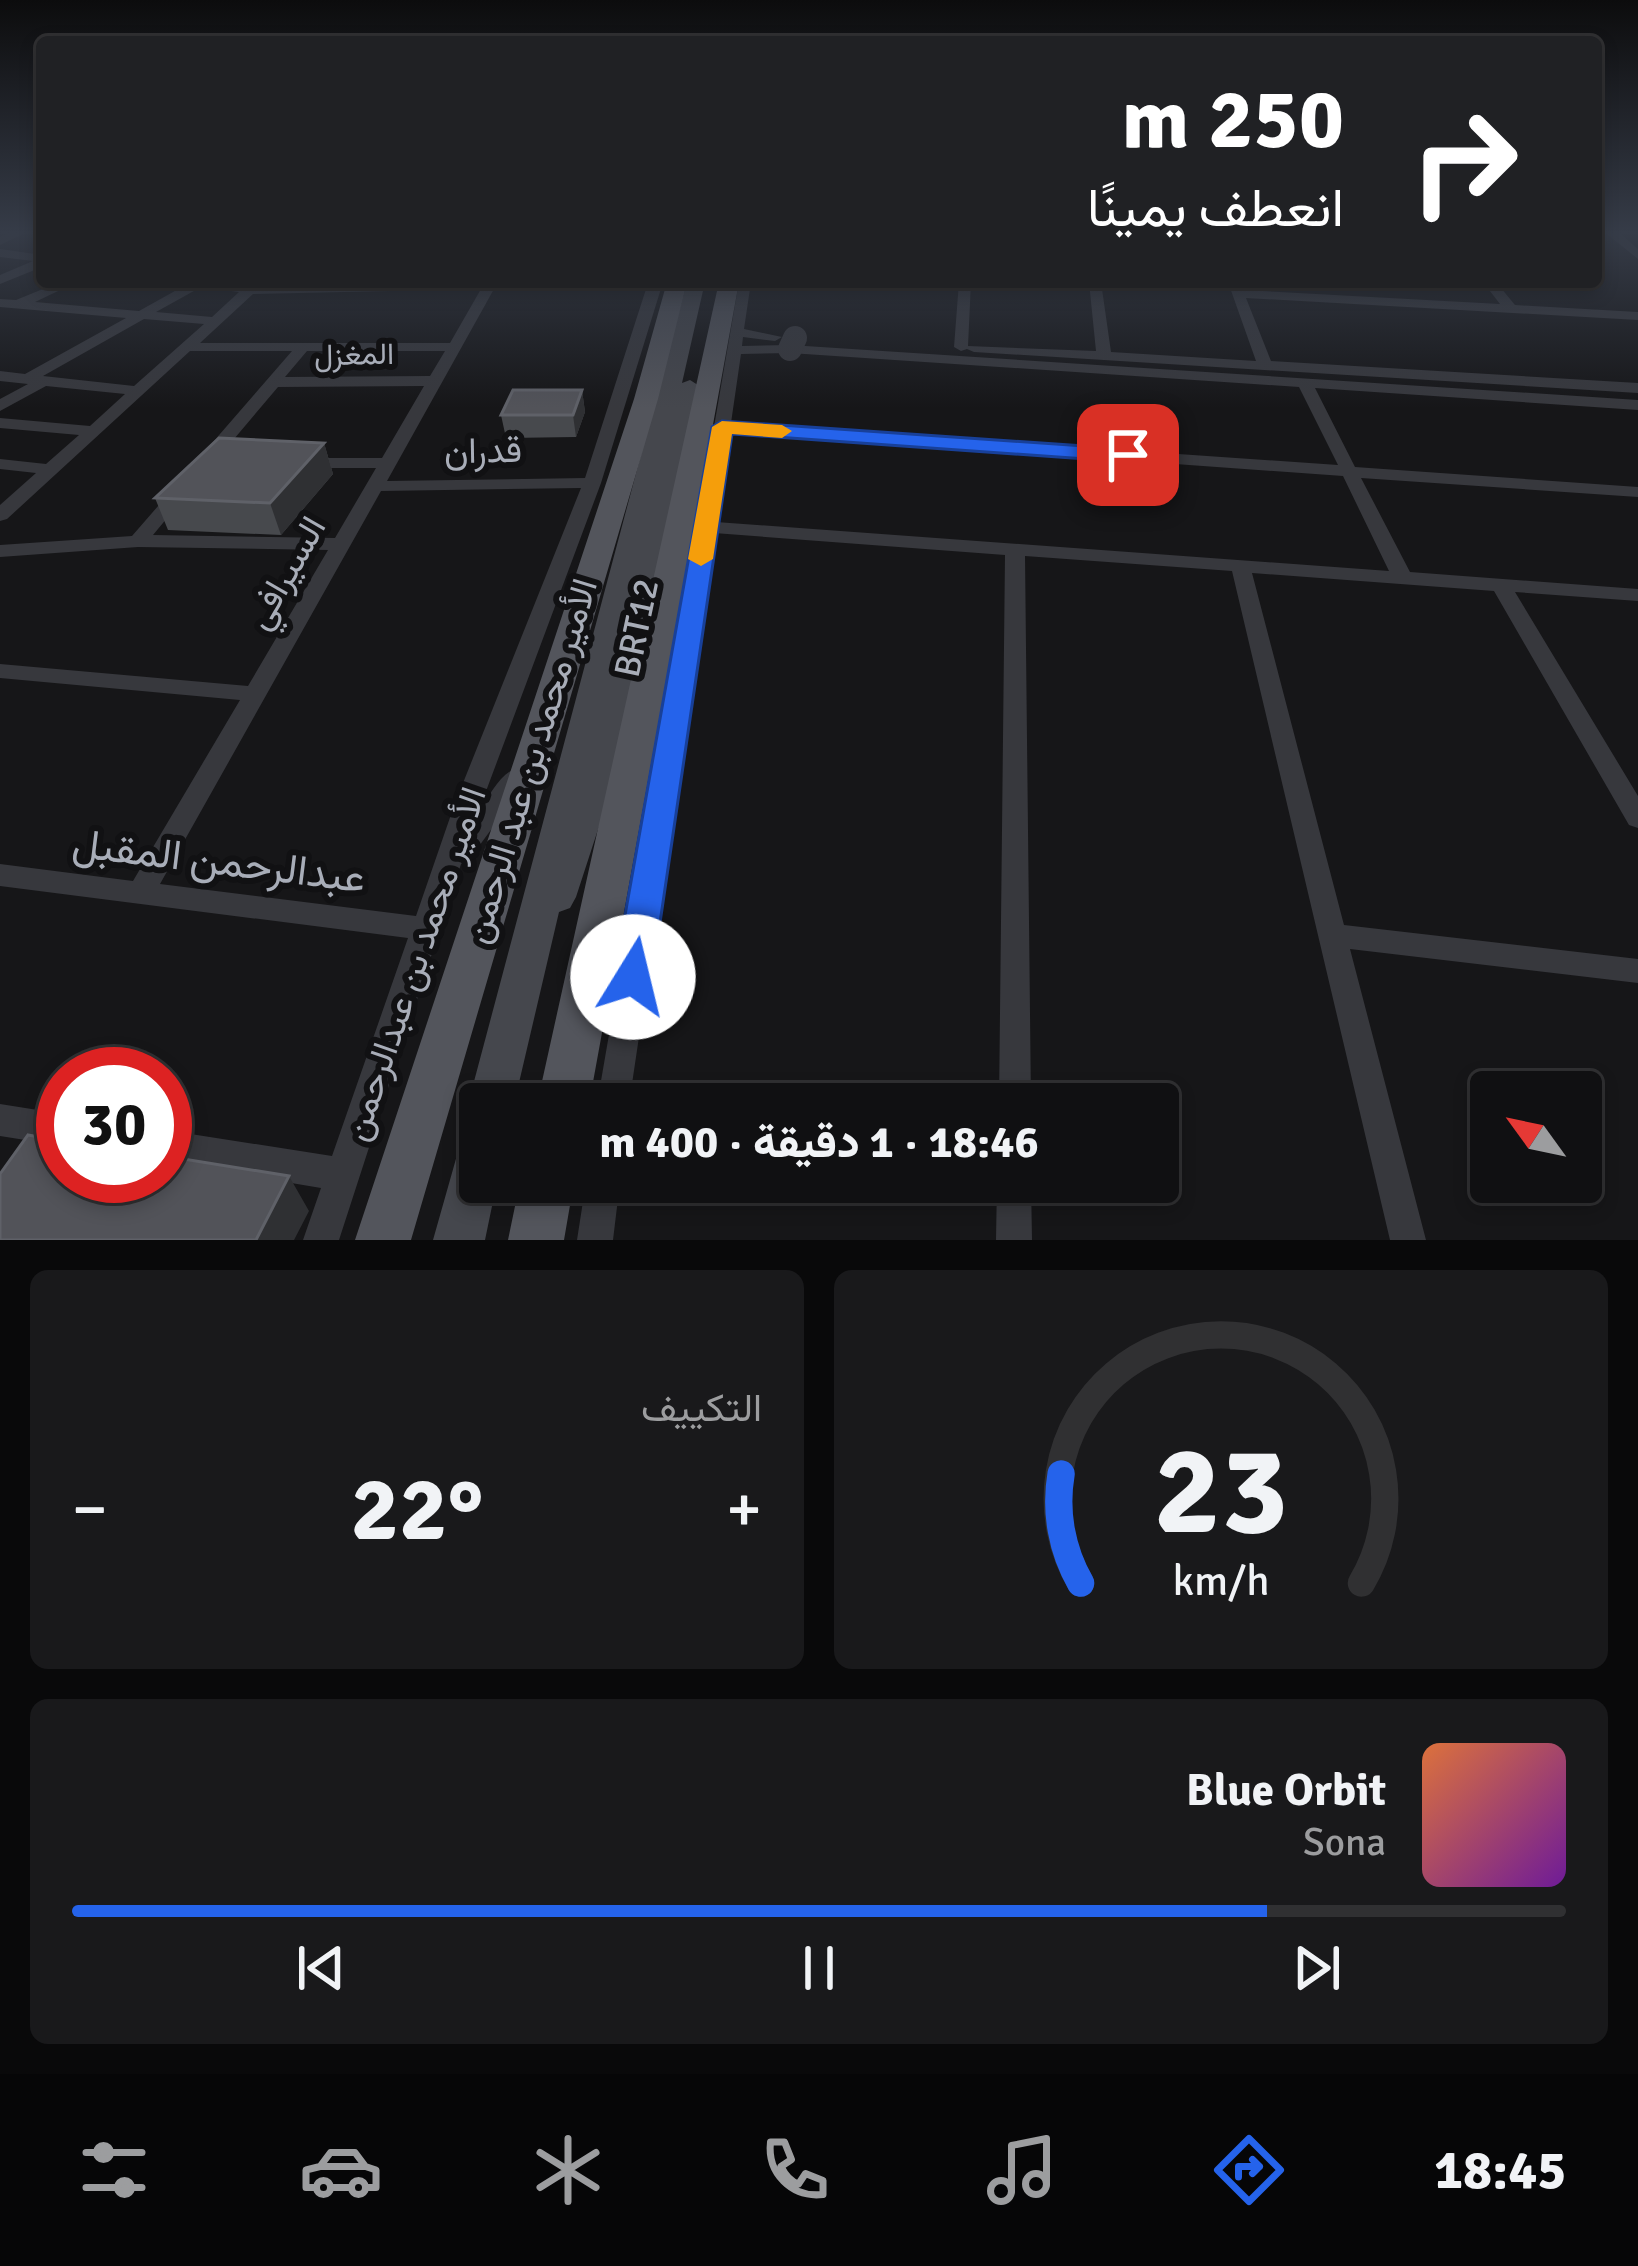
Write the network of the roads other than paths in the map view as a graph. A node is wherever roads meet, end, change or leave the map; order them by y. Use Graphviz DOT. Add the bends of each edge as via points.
graph roads {
  1 [pos="47,292"];
  2 [pos="182,292"];
  3 [pos="248,292"];
  4 [pos="486,292"];
  5 [pos="654,292"];
  6 [pos="674,292"];
  7 [pos="694,292"];
  8 [pos="711,292"];
  9 [pos="727,292"];
  10 [pos="743,292"];
  11 [pos="964,292"];
  12 [pos="1096,292"];
  13 [pos="1237,292"];
  14 [pos="1276,292"];
  15 [pos="1365,292"];
  16 [pos="1497,292"];
  17 [pos="1370,301"];
  18 [pos="0,303"];
  19 [pos="17,305"];
  20 [pos="1511,309"];
  21 [pos="0,313"];
  22 [pos="141,315"];
  23 [pos="1638,316"];
  24 [pos="216,321"];
  25 [pos="736,341"];
  26 [pos="792,344"];
  27 [pos="188,347"];
  28 [pos="303,347"];
  29 [pos="454,347"];
  30 [pos="961,347"];
  31 [pos="1104,355"];
  32 [pos="1265,366"];
  33 [pos="0,376"];
  34 [pos="35,380"];
  35 [pos="435,381"];
  36 [pos="273,382"];
  37 [pos="1306,386"];
  38 [pos="1638,388"];
  39 [pos="140,391"];
  40 [pos="1638,405"];
  41 [pos="0,406"];
  42 [pos="0,423"];
  43 [pos="722,427"];
  44 [pos="96,431"];
  45 [pos="205,463"];
  46 [pos="227,463"];
  47 [pos="273,463"];
  48 [pos="388,463"];
  49 [pos="0,464"];
  50 [pos="53,470"];
  51 [pos="1354,471"];
  52 [pos="592,483"];
  53 [pos="375,485"];
  54 [pos="1638,492"];
  55 [pos="0,515"];
  56 [pos="706,527"];
  57 [pos="138,542"];
  58 [pos="341,544"];
  59 [pos="1015,549"];
  60 [pos="0,551"];
  61 [pos="1240,565"];
  62 [pos="1403,578"];
  63 [pos="1502,585"];
  64 [pos="1638,595"];
  65 [pos="0,671"];
  66 [pos="255,694"];
  67 [pos="532,759"];
  68 [pos="1638,818"];
  69 [pos="0,875"];
  70 [pos="442,881"];
  71 [pos="140,894"];
  72 [pos="427,929"];
  73 [pos="1332,935"];
  74 [pos="525,962"];
  75 [pos="1638,970"];
  76 [pos="587,982"];
  77 [pos="618,1067"];
  78 [pos="496,1083"];
  79 [pos="567,1083"];
  80 [pos="616,1083"];
  81 [pos="1015,1083"];
  82 [pos="0,1120"];
  83 [pos="36,1126"];
  84 [pos="192,1150"];
  85 [pos="344,1175"];
  86 [pos="468,1203"];
  87 [pos="543,1203"];
  88 [pos="600,1203"];
  89 [pos="1014,1203"];
  90 [pos="321,1240"];
  91 [pos="383,1240"];
  92 [pos="459,1240"];
  93 [pos="536,1240"];
  94 [pos="596,1240"];
  95 [pos="1014,1240"];
  96 [pos="1408,1240"];
  1 -- 19 [label="street"];
  2 -- 22 [label="street"];
  3 -- 24 [label="street"];
  4 -- 29 [label="street, السيرافي"];
  5 -- 52 [label="street, الأمير محمد بن عبدالرحمن"];
  6 -- 67 [label="main road, الأمير محمد بن عبد الرحمن"];
  7 -- 74 [label="main road, BRT12"];
  8 -- 74 [label="main road, BRT12" via="616,722 568,872"];
  9 -- 76 [label="main road"];
  10 -- 25 [label="street"];
  11 -- 30 [label="street"];
  12 -- 31 [label="street"];
  13 -- 32 [label="street"];
  14 -- 17 [label="street"];
  15 -- 17 [label="street"];
  16 -- 20 [label="street"];
  17 -- 20 [label="street"];
  18 -- 19 [label="street"];
  19 -- 21 [label="street"];
  19 -- 22 [label="street"];
  20 -- 23 [label="street"];
  22 -- 24 [label="street"];
  22 -- 34 [label="street"];
  24 -- 27 [label="street"];
  25 -- 26 [label="street"];
  25 -- 43 [label="street"];
  26 -- 30 [label="street"];
  26 -- 37 [label="street"];
  27 -- 28 [label="street"];
  27 -- 39 [label="street"];
  28 -- 29 [label="street"];
  28 -- 36 [label="street"];
  29 -- 35 [label="street, السيرافي"];
  30 -- 31 [label="street"];
  31 -- 32 [label="street"];
  32 -- 38 [label="street"];
  33 -- 34 [label="street"];
  34 -- 39 [label="street"];
  34 -- 41 [label="street"];
  35 -- 36 [label="street, المغزل"];
  35 -- 48 [label="street, السيرافي"];
  36 -- 45 [label="street"];
  37 -- 40 [label="street"];
  37 -- 51 [label="street"];
  39 -- 44 [label="street"];
  42 -- 44 [label="street"];
  43 -- 51 [label="street"];
  43 -- 56 [label="street"];
  44 -- 50 [label="street"];
  45 -- 46 [label="street"];
  45 -- 57 [label="street"];
  47 -- 48 [label="street"];
  48 -- 53 [label="street, السيرافي"];
  49 -- 50 [label="street"];
  50 -- 55 [label="street"];
  51 -- 54 [label="street"];
  51 -- 62 [label="street"];
  52 -- 53 [label="street, قدران"];
  52 -- 70 [label="street, الأمير محمد بن عبدالرحمن"];
  53 -- 58 [label="street, السيرافي"];
  56 -- 59 [label="street"];
  56 -- 77 [label="street"];
  57 -- 58 [label="street"];
  57 -- 60 [label="street"];
  58 -- 66 [label="street, السيرافي"];
  59 -- 61 [label="street"];
  59 -- 81 [label="street"];
  61 -- 62 [label="street"];
  61 -- 73 [label="street"];
  62 -- 63 [label="street"];
  63 -- 64 [label="street"];
  63 -- 68 [label="street"];
  65 -- 66 [label="street"];
  66 -- 71 [label="street, السيرافي"];
  67 -- 70 [label="street"];
  67 -- 91 [label="main road, الأمير محمد بن عبد الرحمن"];
  69 -- 71 [label="street, عبدالرحمن المقبل"];
  70 -- 72 [label="street, الأمير محمد بن عبدالرحمن"];
  71 -- 72 [label="street, عبدالرحمن المقبل"];
  72 -- 85 [label="street, الأمير محمد بن عبدالرحمن"];
  73 -- 75 [label="street"];
  73 -- 96 [label="street"];
  74 -- 78 [label="main road, BRT12"];
  76 -- 77 [label="street"];
  76 -- 79 [label="main road"];
  77 -- 80 [label="street"];
  82 -- 83 [label="street"];
  84 -- 85 [label="street"];
  85 -- 90 [label="street, الأمير محمد بن عبدالرحمن"];
  86 -- 92 [label="main road"];
  87 -- 93 [label="main road"];
  88 -- 94 [label="street"];
  89 -- 95 [label="street"];
}
